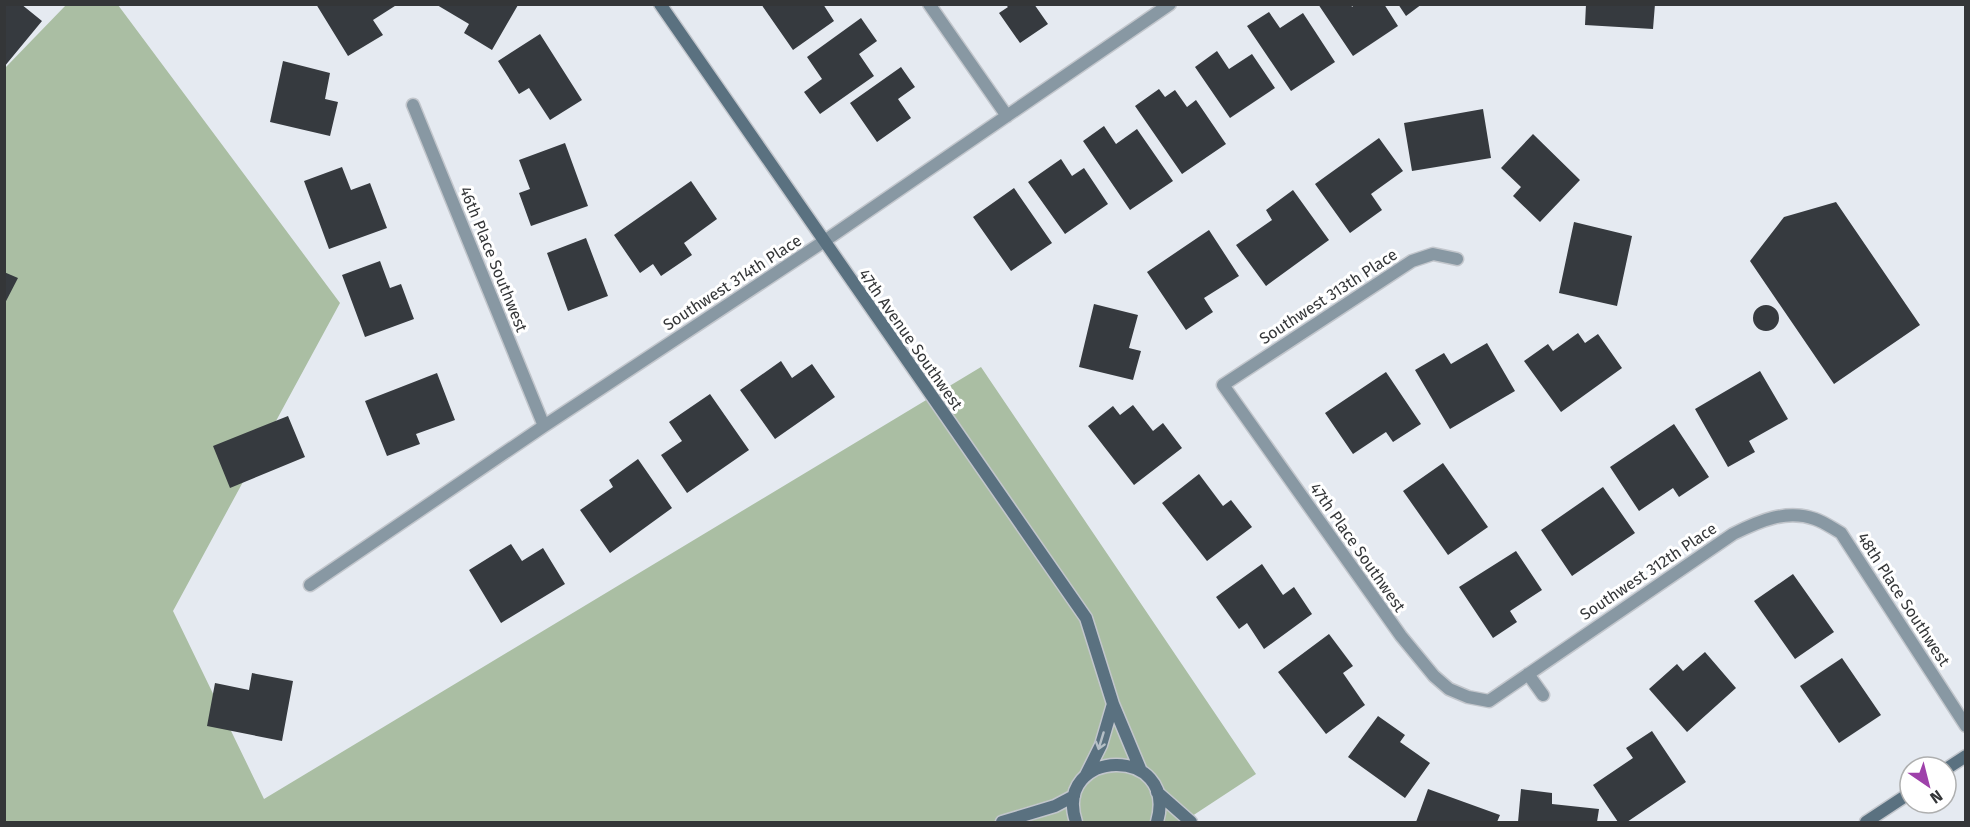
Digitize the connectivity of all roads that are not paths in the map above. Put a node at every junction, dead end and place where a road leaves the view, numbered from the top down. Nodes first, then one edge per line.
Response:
1 (660, 4) edge
2 (929, 4) edge
3 (1170, 4) edge
4 (413, 105) dead end
5 (1007, 116) junction
6 (823, 242) junction
7 (1458, 259) dead end
8 (1223, 385) joint
9 (544, 426) junction
10 (1795, 514) joint
11 (310, 585) dead end
12 (1528, 674) junction
13 (1543, 695) dead end
14 (1488, 701) joint
15 (1113, 704) junction
16 (1965, 726) edge
17 (1141, 771) junction
18 (1085, 777) junction
19 (1157, 792) junction
20 (1074, 796) junction
21 (1898, 801) edge
22 (1004, 821) edge
23 (1024, 822) edge
24 (1076, 822) edge
25 (1157, 822) edge
26 (1191, 822) edge
27 (1866, 822) edge

1 - 6 main road, 47th Avenue Southwest
2 - 5 street
3 - 5 street, Southwest 314th Place
4 - 9 street, 46th Place Southwest
5 - 6 street, Southwest 314th Place
6 - 9 street, Southwest 314th Place
6 - 15 main road, 47th Avenue Southwest
7 - 8 street, Southwest 313th Place
8 - 14 street, 47th Place Southwest
9 - 11 street, Southwest 314th Place
10 - 12 street, Southwest 312th Place
10 - 16 street, 48th Place Southwest
12 - 13 street
12 - 14 street, Southwest 312th Place
15 - 17 main road, 47th Avenue Southwest
15 -> 18 main road
17 - 18 main road
17 - 19 main road, 47th Avenue Southwest
18 - 20 main road
19 - 25 main road
19 - 26 main road, 47th Avenue Southwest
20 - 22 main road
20 - 24 main road
21 - 27 main road
22 - 23 main road

